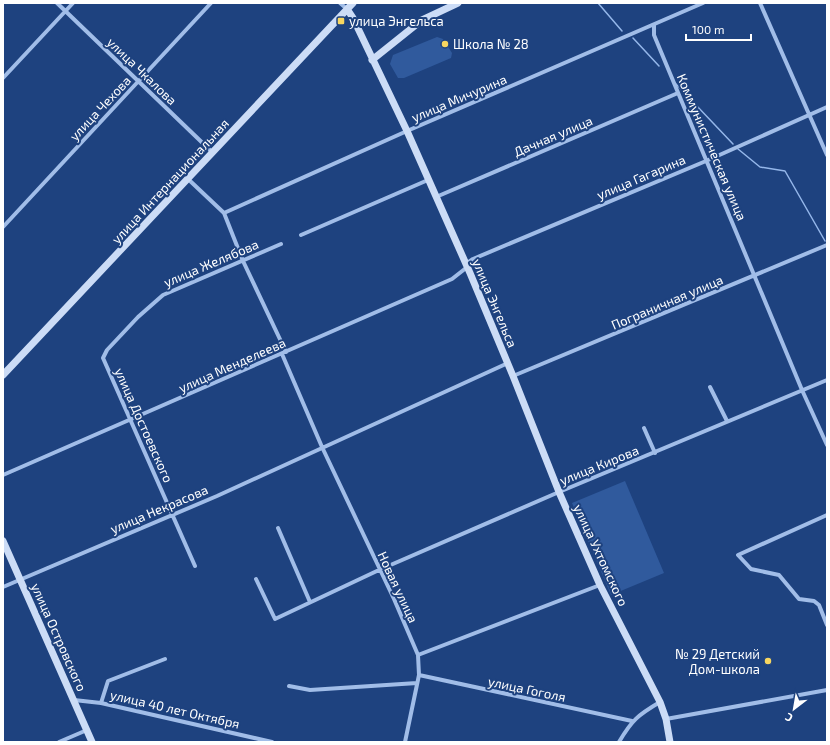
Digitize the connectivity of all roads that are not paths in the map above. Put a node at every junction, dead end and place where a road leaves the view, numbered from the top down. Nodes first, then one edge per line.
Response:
1 (57, 3) edge
2 (73, 3) edge
3 (212, 3) edge
4 (340, 3) edge
5 (353, 3) edge
6 (458, 3) edge
7 (703, 3) edge
8 (760, 3) edge
9 (347, 9) junction
10 (66, 11) junction
11 (654, 25) junction
12 (372, 60) junction
13 (3, 78) edge
14 (138, 81) junction
15 (678, 93) junction
16 (827, 106) edge
17 (808, 114) junction
18 (407, 131) junction
19 (213, 154) junction
20 (827, 155) edge
21 (706, 160) junction
22 (188, 179) junction
23 (428, 180) junction
24 (436, 197) junction
25 (224, 213) junction
26 (3, 227) edge
27 (301, 235) dead end
28 (281, 244) dead end
29 (827, 245) edge
30 (243, 261) junction
31 (466, 268) junction
32 (755, 276) junction
33 (284, 353) junction
34 (104, 358) joint
35 (508, 363) junction
36 (3, 375) edge
37 (513, 376) junction
38 (827, 380) edge
39 (710, 387) dead end
40 (802, 390) junction
41 (132, 419) junction
42 (727, 421) junction
43 (644, 428) dead end
44 (827, 445) edge
45 (322, 447) junction
46 (655, 452) junction
47 (3, 475) edge
48 (559, 492) junction
49 (172, 515) junction
50 (827, 515) edge
51 (278, 528) dead end
52 (3, 541) edge
53 (195, 566) dead end
54 (379, 570) junction
55 (256, 579) dead end
56 (21, 580) junction
57 (600, 585) junction
58 (3, 587) edge
59 (310, 602) junction
60 (827, 625) edge
61 (418, 655) junction
62 (165, 659) dead end
63 (419, 676) junction
64 (417, 683) junction
65 (289, 686) dead end
66 (827, 690) edge
67 (74, 700) junction
68 (101, 702) junction
69 (660, 702) junction
70 (666, 718) junction
71 (632, 721) junction
72 (87, 730) junction
73 (59, 742) edge
74 (92, 742) edge
75 (272, 742) edge
76 (405, 742) edge
77 (619, 742) edge
78 (670, 742) edge

1 - 10 street, улица Чкалова
2 - 10 street
3 - 14 street, улица Чехова
4 - 9 street, улица Энгельса
5 - 9 main road, улица Интернациональная
6 - 12 main road
7 - 11 street, улица Мичурина
8 - 17 street
9 - 12 main road, улица Энгельса
9 - 19 main road, улица Интернациональная
10 - 13 street
10 - 14 street, улица Чкалова
11 - 15 street, Коммунистическая улица
11 - 18 street, улица Мичурина
12 - 18 main road, улица Энгельса
14 - 19 street, улица Чкалова
14 - 26 street, улица Чехова
15 - 21 street, Коммунистическая улица
15 - 24 street, Дачная улица
16 - 17 street, улица Гагарина
17 - 20 street
17 - 21 street, улица Гагарина
18 - 23 main road, улица Энгельса
18 - 25 street, улица Мичурина
19 - 22 main road, улица Интернациональная
21 - 31 street, улица Гагарина
21 - 32 street, Коммунистическая улица
22 - 25 street
22 - 36 main road, улица Интернациональная
23 - 24 main road, улица Энгельса
23 - 27 street
24 - 31 main road, улица Энгельса
25 - 30 street, Новая улица
28 - 30 street, улица Желябова
29 - 32 street, Пограничная улица
30 - 33 street, Новая улица
30 - 34 street, улица Желябова
31 - 33 street, улица Менделеева
31 - 35 main road, улица Энгельса
32 - 37 street, Пограничная улица
32 - 40 street, Коммунистическая улица
33 - 41 street, улица Менделеева
33 - 45 street, Новая улица
34 - 41 street, улица Достоевского
35 - 37 main road, улица Энгельса
35 - 45 street, улица Некрасова
37 - 48 main road, улица Ухтомского
38 - 40 street, улица Кирова
39 - 42 street
40 - 42 street, улица Кирова
40 - 44 street, Коммунистическая улица
41 - 47 street, улица Менделеева
41 - 49 street, улица Достоевского
42 - 46 street, улица Кирова
43 - 46 street
45 - 49 street, улица Некрасова
45 - 54 street, Новая улица
46 - 48 street, улица Кирова
48 - 54 street, улица Кирова
48 - 57 main road, улица Ухтомского
49 - 53 street, улица Достоевского
49 - 56 street, улица Некрасова
50 - 60 street
51 - 59 street
52 - 56 main road, улица Островского
54 - 59 street, улица Кирова
54 - 61 street, Новая улица
55 - 59 street, улица Кирова
56 - 58 street, улица Некрасова
56 - 67 main road, улица Островского
57 - 61 street
57 - 69 main road, улица Ухтомского
61 - 63 street, Новая улица
62 - 68 street
63 - 64 street, Новая улица
63 - 71 street, улица Гоголя
64 - 65 street
64 - 76 street, Новая улица
66 - 70 street
67 - 68 street, улица 40 лет Октября
67 - 72 main road, улица Островского
68 - 75 street, улица 40 лет Октября
69 - 70 main road, улица Ухтомского
69 - 71 street
70 - 78 main road, улица Ухтомского
71 - 77 street
72 - 73 street
72 - 74 main road, улица Островского

